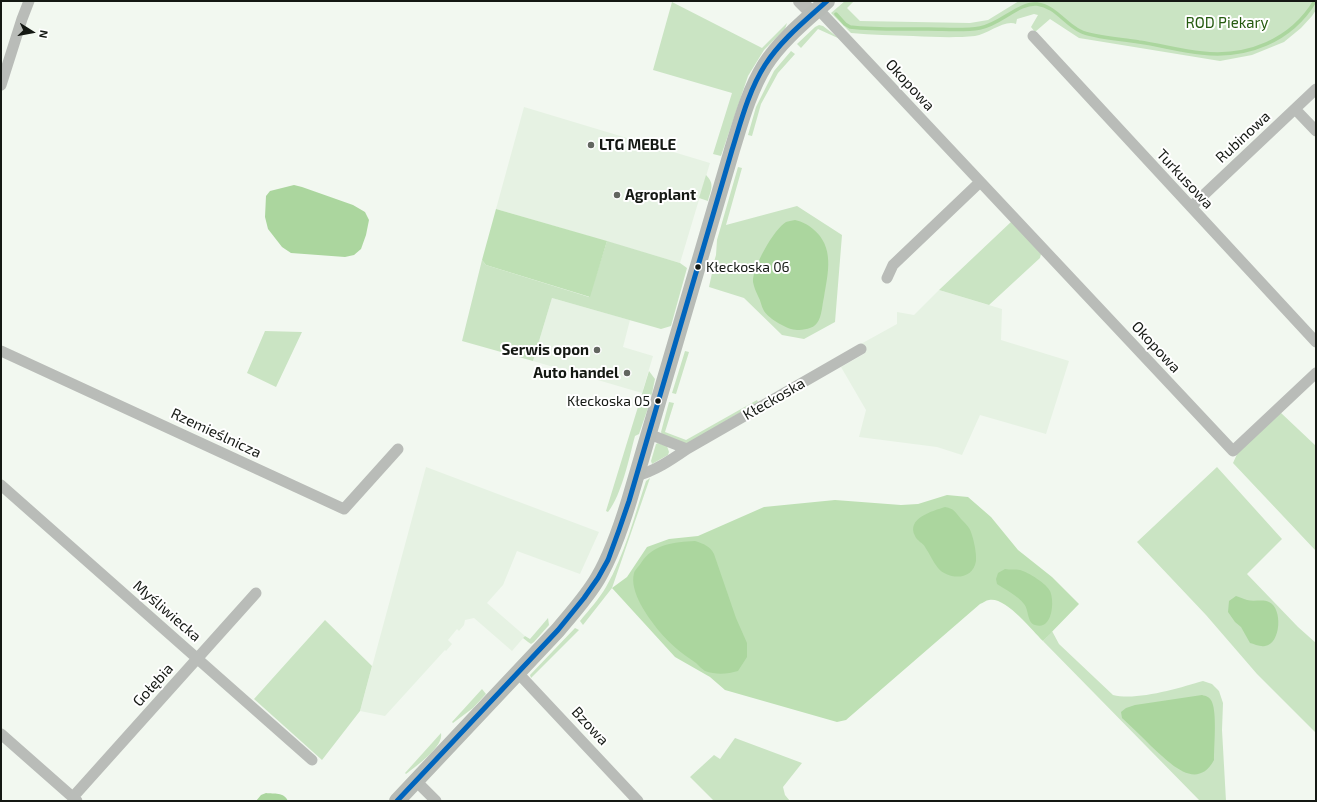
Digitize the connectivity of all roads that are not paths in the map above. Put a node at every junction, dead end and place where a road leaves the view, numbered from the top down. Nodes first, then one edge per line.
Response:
1 (29, 1) edge
2 (800, 1) edge
3 (819, 8) edge
4 (1033, 36) dead end
5 (1, 84) edge
6 (1316, 89) edge
7 (1295, 108) junction
8 (1316, 131) edge
9 (980, 182) junction
10 (1191, 207) junction
11 (886, 278) dead end
12 (1316, 342) edge
13 (862, 349) dead end
14 (1, 350) edge
15 (1316, 373) edge
16 (649, 434) junction
17 (398, 449) dead end
18 (687, 449) junction
19 (636, 476) junction
20 (1, 485) edge
21 (256, 593) dead end
22 (197, 658) junction
23 (518, 673) junction
24 (1, 734) edge
25 (312, 760) dead end
26 (416, 781) junction
27 (75, 799) edge
28 (397, 801) edge
29 (436, 801) edge
30 (638, 801) edge

1 - 5 street
2 - 3 street
3 - 9 street, Okopowa
3 - 16 main road
4 - 10 street, Turkusowa
6 - 7 street, Rubinowa
7 - 8 street
7 - 10 street, Rubinowa
9 - 11 street
9 - 15 street, Okopowa
10 - 12 street, Turkusowa
13 - 18 street, Kłeckoska
14 - 17 street, Rzemieślnicza
16 - 18 street
16 - 19 main road
18 - 19 street, Kłeckoska
19 - 23 main road
20 - 22 street, Myśliwiecka
21 - 22 street, Gołębia
22 - 25 street, Myśliwiecka
22 - 27 street, Gołębia
23 - 26 main road
23 - 30 street, Bzowa
24 - 27 street
26 - 28 main road
26 - 29 street

